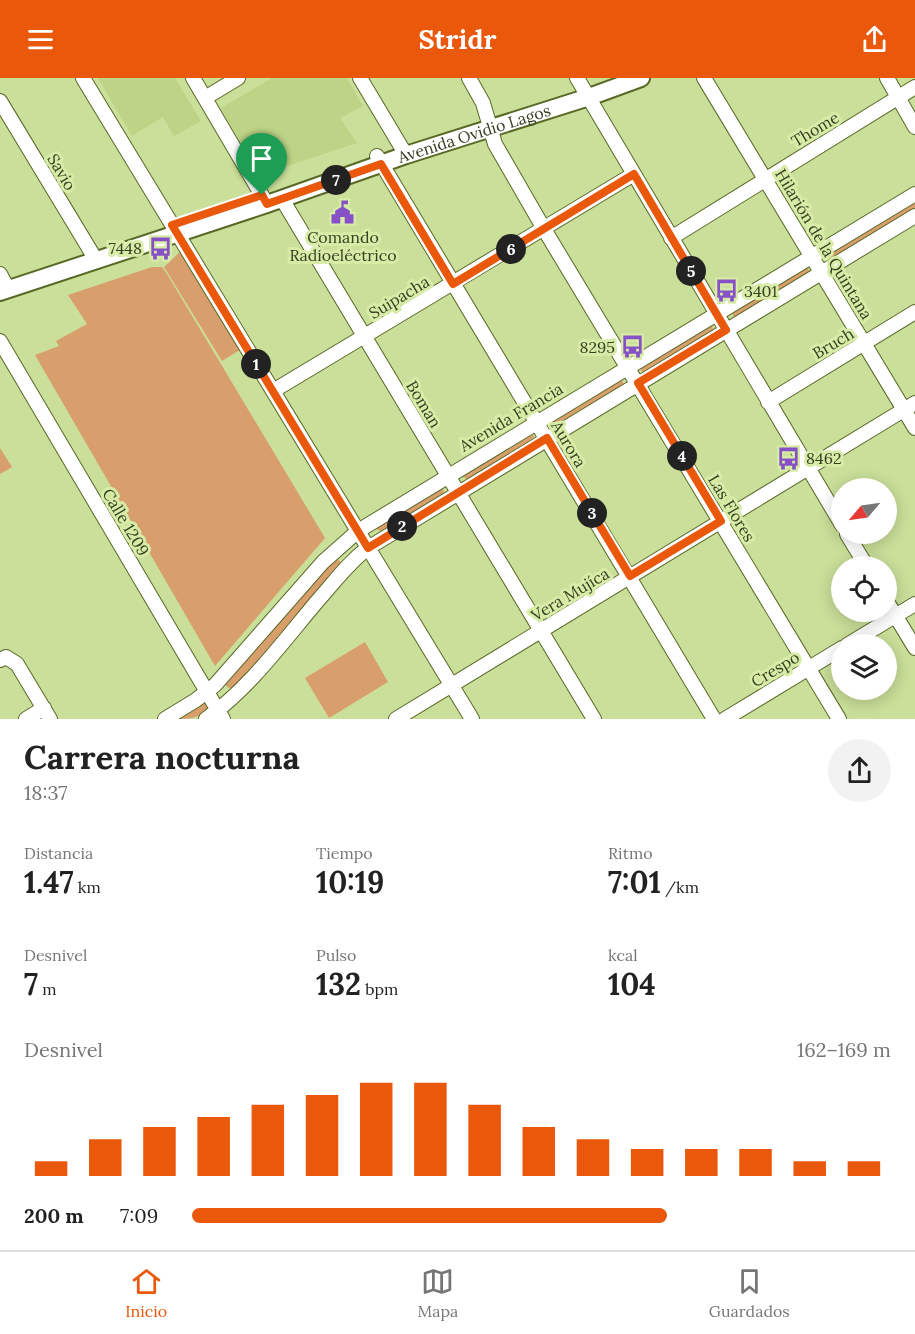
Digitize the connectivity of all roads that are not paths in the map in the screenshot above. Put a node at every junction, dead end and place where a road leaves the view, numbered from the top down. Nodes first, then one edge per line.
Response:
1 (84, 78) edge
2 (193, 78) edge
3 (238, 78) edge
4 (360, 78) edge
5 (469, 78) edge
6 (609, 78) edge
7 (641, 78) edge
8 (704, 78) edge
9 (887, 78) edge
10 (915, 87) edge
11 (583, 88) edge
12 (205, 98) junction
13 (898, 98) junction
14 (0, 101) edge
15 (490, 123) junction
16 (915, 127) edge
17 (404, 151) junction
18 (379, 160) junction
19 (634, 174) junction
20 (766, 178) junction
21 (915, 194) edge
22 (270, 199) junction
23 (915, 216) edge
24 (175, 229) junction
25 (543, 229) junction
26 (671, 238) junction
27 (812, 255) junction
28 (93, 256) junction
29 (822, 272) junction
30 (2, 284) edge
31 (453, 284) junction
32 (915, 312) edge
33 (716, 314) junction
34 (726, 330) junction
35 (365, 337) junction
36 (0, 341) edge
37 (865, 344) junction
38 (628, 367) junction
39 (638, 383) junction
40 (273, 391) junction
41 (768, 402) junction
42 (909, 406) edge
43 (536, 422) junction
44 (915, 428) edge
45 (547, 438) junction
46 (808, 469) junction
47 (448, 475) junction
48 (458, 492) junction
49 (831, 507) edge
50 (721, 521) junction
51 (358, 531) junction
52 (368, 548) junction
53 (630, 576) junction
54 (915, 604) edge
55 (897, 615) edge
56 (897, 618) edge
57 (886, 622) edge
58 (541, 631) junction
59 (866, 634) edge
60 (915, 648) edge
61 (831, 655) edge
62 (0, 660) edge
63 (809, 668) junction
64 (451, 685) junction
65 (207, 692) junction
66 (47, 714) edge
67 (220, 715) edge
68 (26, 719) edge
69 (165, 719) edge
70 (206, 719) edge
71 (396, 719) edge
72 (472, 719) edge
73 (594, 719) edge
74 (714, 719) edge
75 (725, 719) edge
76 (839, 719) edge

1 - 24 street
2 - 12 street, Boman
3 - 12 street
4 - 17 street
5 - 15 street, Las Flores
6 - 11 main road, Avenida Ovidio Lagos
7 - 11 main road, Avenida Ovidio Lagos
8 - 20 street, Hilarión de la Quintana
9 - 13 street
10 - 13 street, Thome
11 - 15 main road, Avenida Ovidio Lagos
11 - 19 street
12 - 22 street, Boman
13 - 16 street
13 - 20 street, Thome
14 - 28 street, Savio
15 - 17 main road, Avenida Ovidio Lagos
15 - 25 street, Las Flores
17 - 18 main road, Avenida Ovidio Lagos
18 - 22 main road, Avenida Ovidio Lagos
18 - 31 street, Aurora
19 - 25 street, Suipacha
19 - 26 street
20 - 26 street, Thome
20 - 27 street, Hilarión de la Quintana
21 - 27 street, Avenida Francia
22 - 24 main road, Avenida Ovidio Lagos
22 - 35 street, Boman
23 - 29 street
24 - 28 main road, Avenida Ovidio Lagos
24 - 40 street
25 - 31 street, Suipacha
25 - 38 street, Las Flores
26 - 33 street
27 - 29 street, Hilarión de la Quintana
27 - 33 street, Avenida Francia
28 - 30 main road, Avenida Ovidio Lagos
29 - 34 street
29 - 37 street, Hilarión de la Quintana
31 - 35 street, Suipacha
31 - 43 street, Aurora
32 - 37 street, Bruch
33 - 34 street
33 - 38 street, Avenida Francia
34 - 39 street
34 - 41 street
35 - 40 street, Suipacha
35 - 47 street, Boman
36 - 65 street, Calle 1209
37 - 41 street, Bruch
37 - 42 street, Hilarión de la Quintana
38 - 39 street, Las Flores
38 - 43 street, Avenida Francia
39 - 45 street
39 - 50 street, Las Flores
40 - 51 street
41 - 46 street
42 - 44 street, Hilarión de la Quintana
42 - 46 street, Vera Mujíca
43 - 45 street, Aurora
43 - 47 street, Avenida Francia
45 - 48 street
45 - 53 street, Aurora
46 - 49 street
46 - 50 street, Vera Mujíca
47 - 48 street, Boman
47 - 51 street, Avenida Francia
48 - 52 street
48 - 58 street, Boman
50 - 53 street, Vera Mujíca
50 - 63 street, Las Flores
51 - 52 street
51 - 65 street, Avenida Francia
52 - 64 street
52 - 67 street
53 - 58 street, Vera Mujíca
53 - 74 street, Aurora
54 - 55 street
56 - 60 street
57 - 59 street
58 - 64 street, Vera Mujíca
58 - 73 street, Boman
61 - 63 street, Crespo
62 - 66 street
63 - 75 street, Crespo
63 - 76 street, Las Flores
64 - 71 street, Vera Mujíca
64 - 72 street
65 - 67 street, Calle 1209
65 - 69 street, Avenida Francia
66 - 68 street
67 - 70 street

